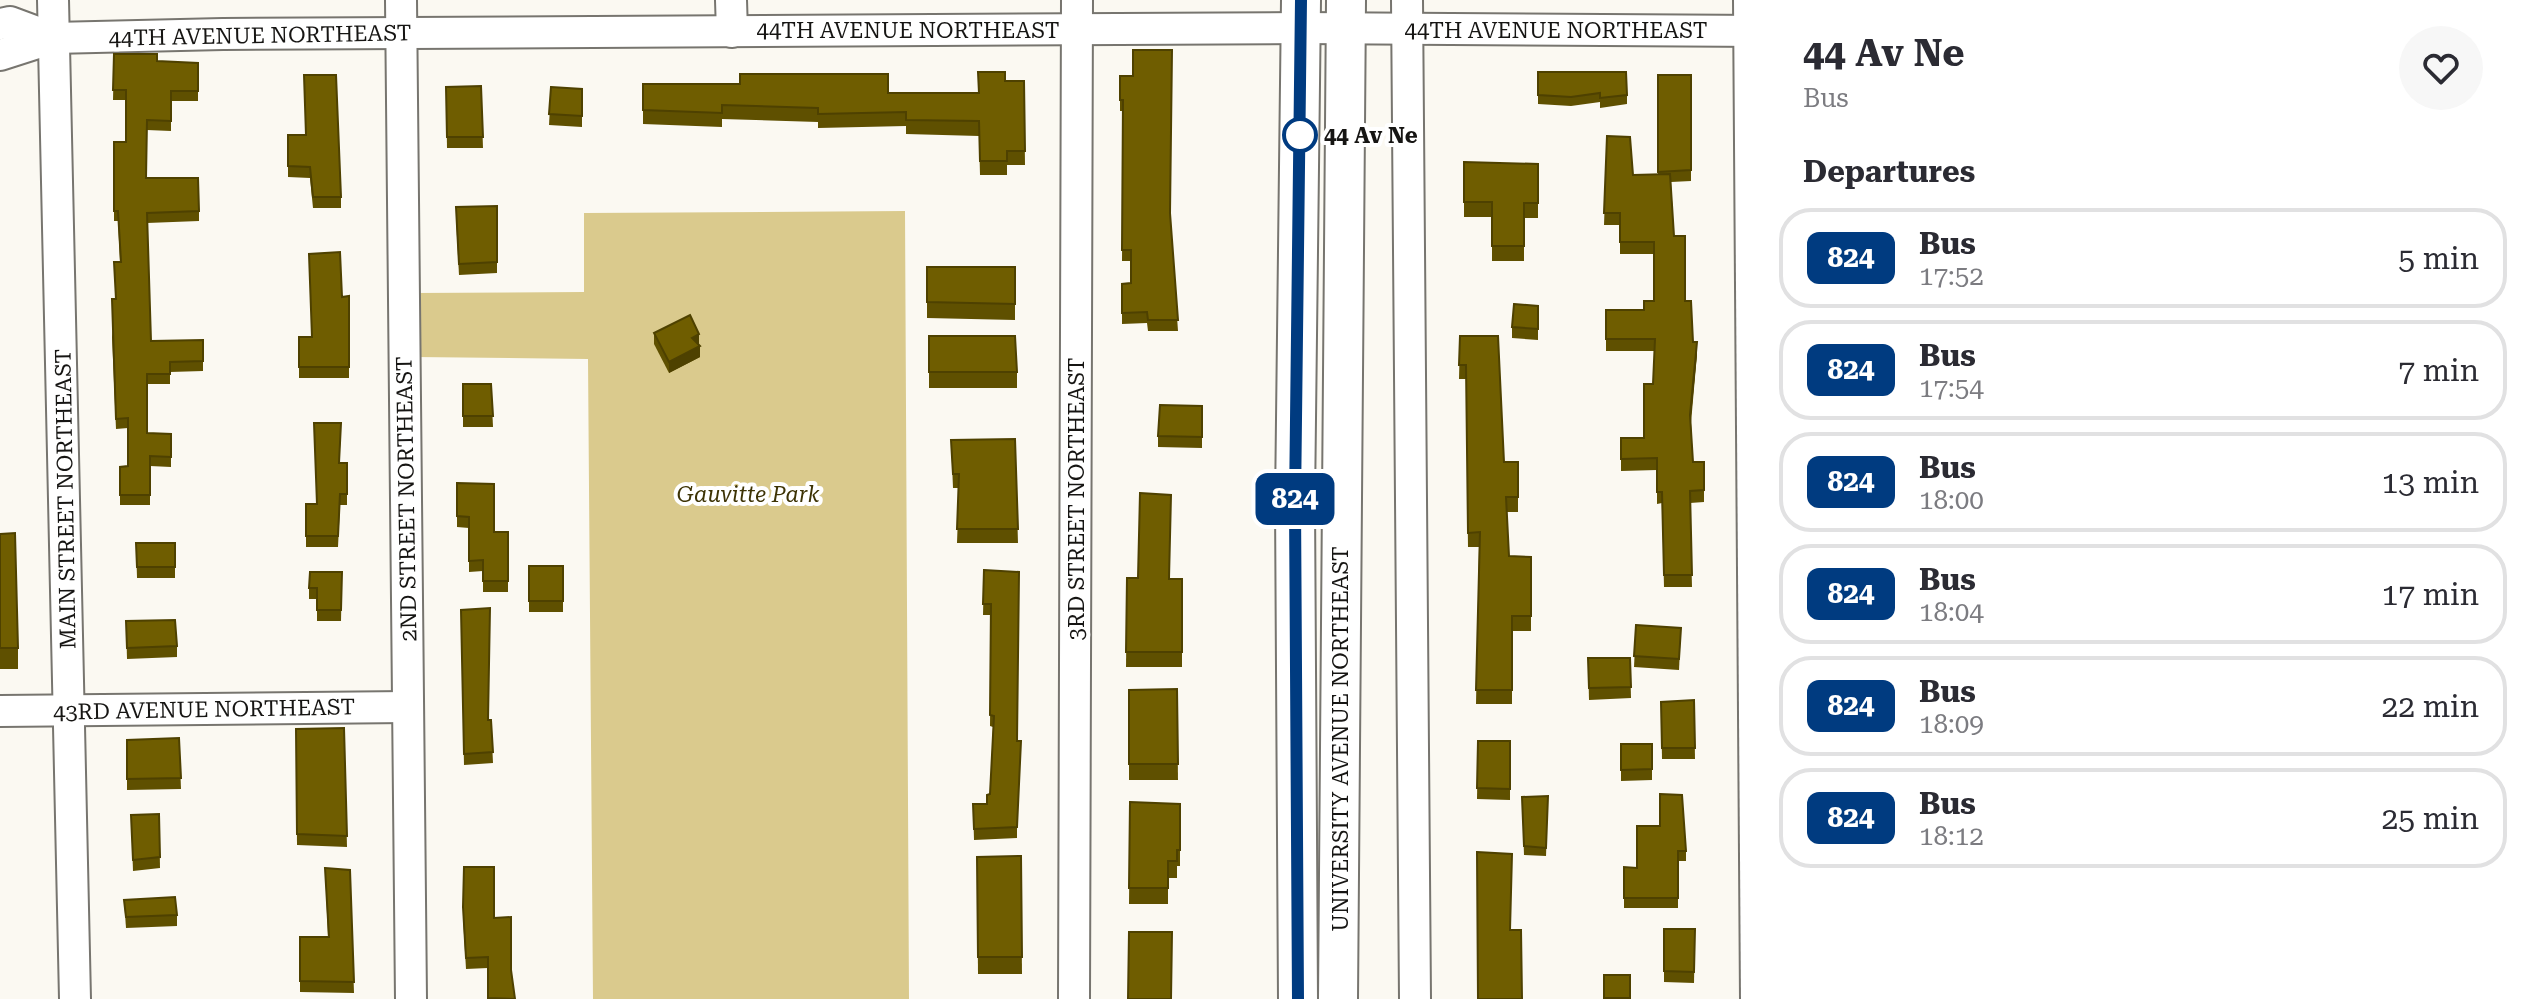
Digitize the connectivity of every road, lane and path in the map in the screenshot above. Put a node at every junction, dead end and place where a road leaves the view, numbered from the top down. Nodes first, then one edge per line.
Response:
1 (53, 0) edge
2 (401, 0) edge
3 (731, 0) edge
4 (1749, 0) edge
5 (1301, 14) edge
6 (1346, 14) edge
7 (1407, 14) edge
8 (1078, 15) edge
9 (0, 24) edge
10 (1756, 31) edge
11 (732, 32) junction
12 (402, 33) junction
13 (53, 38) junction
14 (0, 55) edge
15 (1758, 705) edge
16 (408, 707) junction
17 (0, 711) edge
18 (69, 711) junction
19 (75, 999) edge
20 (411, 999) edge
21 (1074, 999) edge
22 (1298, 999) edge
23 (1338, 999) edge
24 (1415, 999) edge
25 (1756, 999) edge

1 - 13 street, MAIN STREET NORTHEAST
2 - 12 street, 2ND STREET NORTHEAST
3 - 11 street
4 - 10 street
5 - 6 street, 44TH AVENUE NORTHEAST
5 - 8 street, 44TH AVENUE NORTHEAST
5 - 22 main road, UNIVERSITY AVENUE NORTHEAST
6 - 7 street, 44TH AVENUE NORTHEAST
6 - 23 main road, UNIVERSITY AVENUE NORTHEAST
7 - 10 street, 44TH AVENUE NORTHEAST
7 - 24 street
8 - 11 street, 44TH AVENUE NORTHEAST
8 - 21 street, 3RD STREET NORTHEAST
9 - 13 street, 44TH AVENUE NORTHEAST
10 - 15 street
11 - 12 street, 44TH AVENUE NORTHEAST
12 - 13 street, 44TH AVENUE NORTHEAST
12 - 16 street, 2ND STREET NORTHEAST
13 - 14 street, 44TH AVENUE NORTHEAST
13 - 18 street, MAIN STREET NORTHEAST
15 - 25 street
16 - 18 street, 43RD AVENUE NORTHEAST
16 - 20 street, 2ND STREET NORTHEAST
17 - 18 street, 43RD AVENUE NORTHEAST
18 - 19 street, MAIN STREET NORTHEAST

